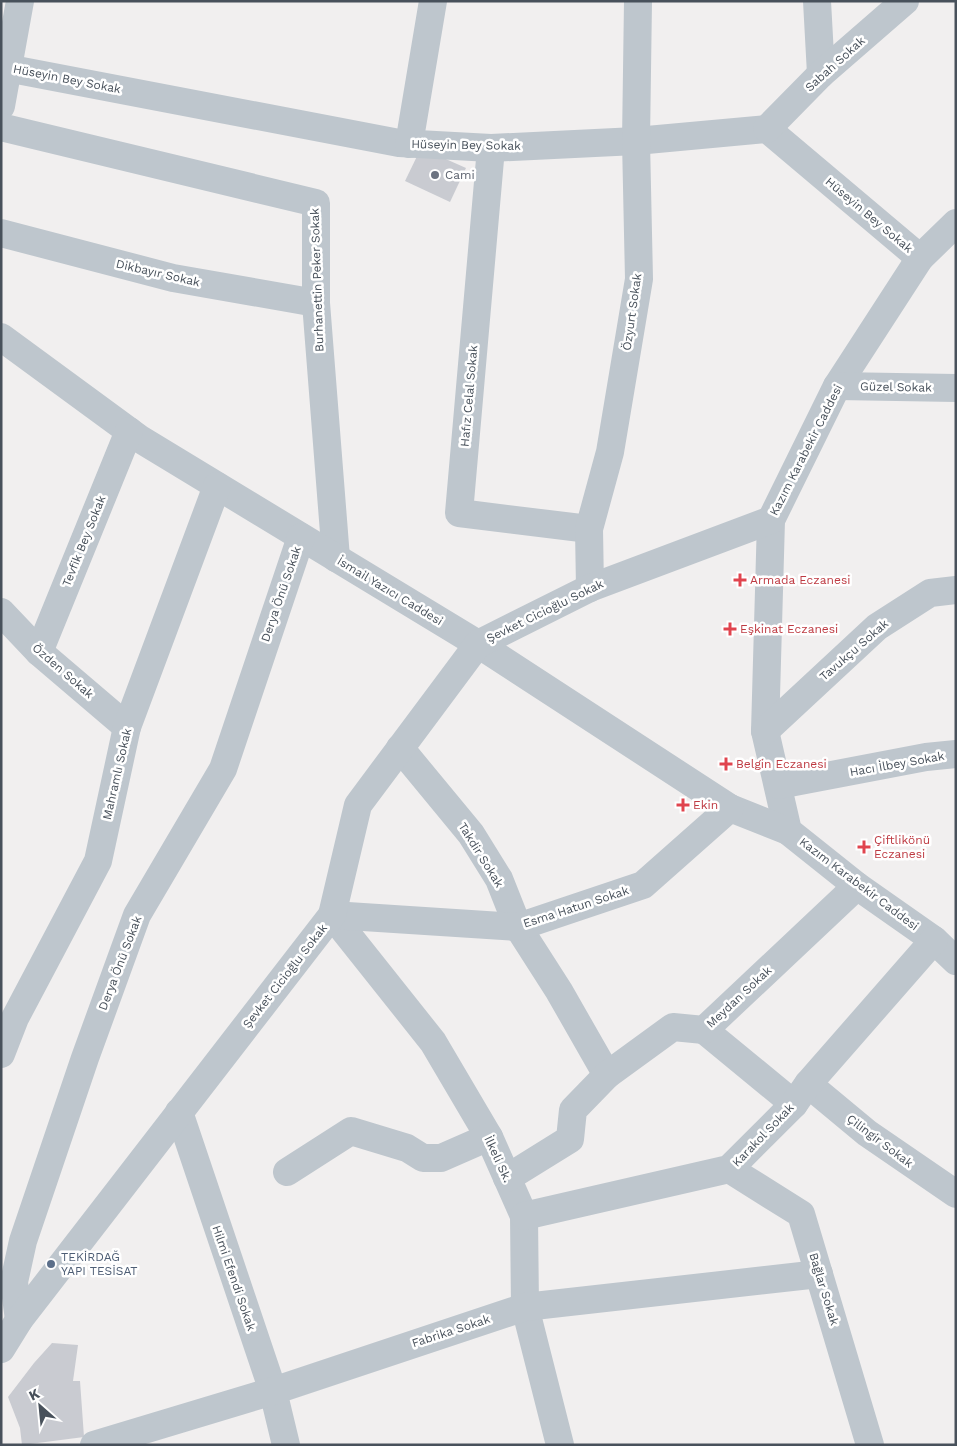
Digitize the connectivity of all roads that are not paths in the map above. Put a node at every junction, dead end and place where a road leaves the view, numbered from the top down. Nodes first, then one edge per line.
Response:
1 (20, 1) edge
2 (433, 1) edge
3 (638, 1) edge
4 (817, 1) edge
5 (905, 1) edge
6 (4, 67) edge
7 (821, 74) junction
8 (1, 106) edge
9 (1, 127) edge
10 (767, 129) junction
11 (636, 141) junction
12 (409, 144) junction
13 (491, 148) junction
14 (956, 222) edge
15 (1, 233) edge
16 (920, 258) junction
17 (316, 303) junction
18 (1, 337) edge
19 (837, 386) junction
20 (956, 388) edge
21 (129, 431) junction
22 (217, 486) junction
23 (771, 520) junction
24 (589, 529) junction
25 (301, 537) junction
26 (336, 558) junction
27 (590, 588) junction
28 (956, 590) edge
29 (1, 612) edge
30 (478, 644) junction
31 (39, 652) junction
32 (128, 727) junction
33 (765, 731) junction
34 (400, 748) junction
35 (956, 754) edge
36 (779, 785) junction
37 (730, 808) junction
38 (788, 830) junction
39 (857, 886) junction
40 (332, 915) junction
41 (518, 927) junction
42 (934, 940) junction
43 (956, 961) edge
44 (704, 1030) junction
45 (1, 1054) edge
46 (608, 1075) junction
47 (801, 1094) junction
48 (179, 1112) junction
49 (489, 1137) junction
50 (729, 1169) junction
51 (286, 1172) dead end
52 (507, 1178) junction
53 (956, 1194) edge
54 (524, 1216) junction
55 (820, 1274) junction
56 (525, 1307) junction
57 (19, 1320) junction
58 (1, 1349) edge
59 (272, 1391) junction
60 (94, 1445) edge
61 (286, 1445) edge
62 (560, 1445) edge
63 (870, 1445) edge

1 - 6 street
2 - 12 street
3 - 11 street, Özyurt Sokak
4 - 7 street
5 - 7 street, Sabah Sokak
6 - 8 street
6 - 12 street, Hüseyin Bey Sokak
7 - 10 street, Sabah Sokak
9 - 17 street, Burhanettin Peker Sokak
10 - 11 street, Hüseyin Bey Sokak
10 - 16 street, Hüseyin Bey Sokak
11 - 13 street, Hüseyin Bey Sokak
11 - 24 street, Özyurt Sokak
12 - 13 street, Hüseyin Bey Sokak
13 - 24 street, Hafız Celal Sokak
14 - 16 street, Kazım Karabekir Caddesi
15 - 17 street, Dikbayır Sokak
16 - 19 street, Kazım Karabekir Caddesi
17 - 26 street, Burhanettin Peker Sokak
18 - 21 street, İsmail Yazıcı Caddesi
19 - 20 street, Güzel Sokak
19 - 23 street, Kazım Karabekir Caddesi
21 - 22 street, İsmail Yazıcı Caddesi
21 - 31 street, Tevfik Bey Sokak
22 - 25 street, İsmail Yazıcı Caddesi
22 - 32 street, Mahramlı Sokak
23 - 27 street, Şevket Cicioğlu Sokak
23 - 33 street, Kazım Karabekir Caddesi
24 - 27 street, Özyurt Sokak
25 - 26 street, İsmail Yazıcı Caddesi
25 - 57 street, Derya Önü Sokak
26 - 30 street, İsmail Yazıcı Caddesi
27 - 30 street, Şevket Cicioğlu Sokak
28 - 33 street, Tavukçu Sokak
29 - 31 street, Özden Sokak
30 - 34 street, Şevket Cicioğlu Sokak
30 - 37 street, İsmail Yazıcı Caddesi
31 - 32 street, Özden Sokak
32 - 45 street, Mahramlı Sokak
33 - 36 street, Kazım Karabekir Caddesi
34 - 40 street, Şevket Cicioğlu Sokak
34 - 41 street, Takdir Sokak
35 - 36 street, Hacı İlbey Sokak
36 - 38 street, Kazım Karabekir Caddesi
37 - 38 street, İsmail Yazıcı Caddesi
37 - 41 street, Esma Hatun Sokak
38 - 39 street, Kazım Karabekir Caddesi
39 - 42 street, Kazım Karabekir Caddesi
39 - 44 street, Meydan Sokak
40 - 41 street, Esma Hatun Sokak
40 - 48 street, Şevket Cicioğlu Sokak
40 - 49 street, İlkeli Sk.
41 - 46 street, Takdir Sokak
42 - 43 street, Kazım Karabekir Caddesi
42 - 47 street, Karakol Sokak
44 - 46 street, Meydan Sokak
44 - 47 street, Çilingir Sokak
46 - 52 street, Meydan Sokak
47 - 50 street, Karakol Sokak
47 - 53 street, Çilingir Sokak
48 - 57 street, Şevket Cicioğlu Sokak
48 - 59 street, Hilmi Efendi Sokak
49 - 51 street
49 - 52 street, İlkeli Sk.
50 - 54 street, Karakol Sokak
50 - 55 street, Bağlar Sokak
52 - 54 street, İlkeli Sk.
54 - 56 street, İlkeli Sk.
55 - 56 street, Fabrika Sokak
55 - 63 street, Bağlar Sokak
56 - 59 street, Fabrika Sokak
56 - 62 street, İlkeli Sk.
57 - 58 street, Şevket Cicioğlu Sokak
59 - 60 street, Fabrika Sokak
59 - 61 street, Hilmi Efendi Sokak

